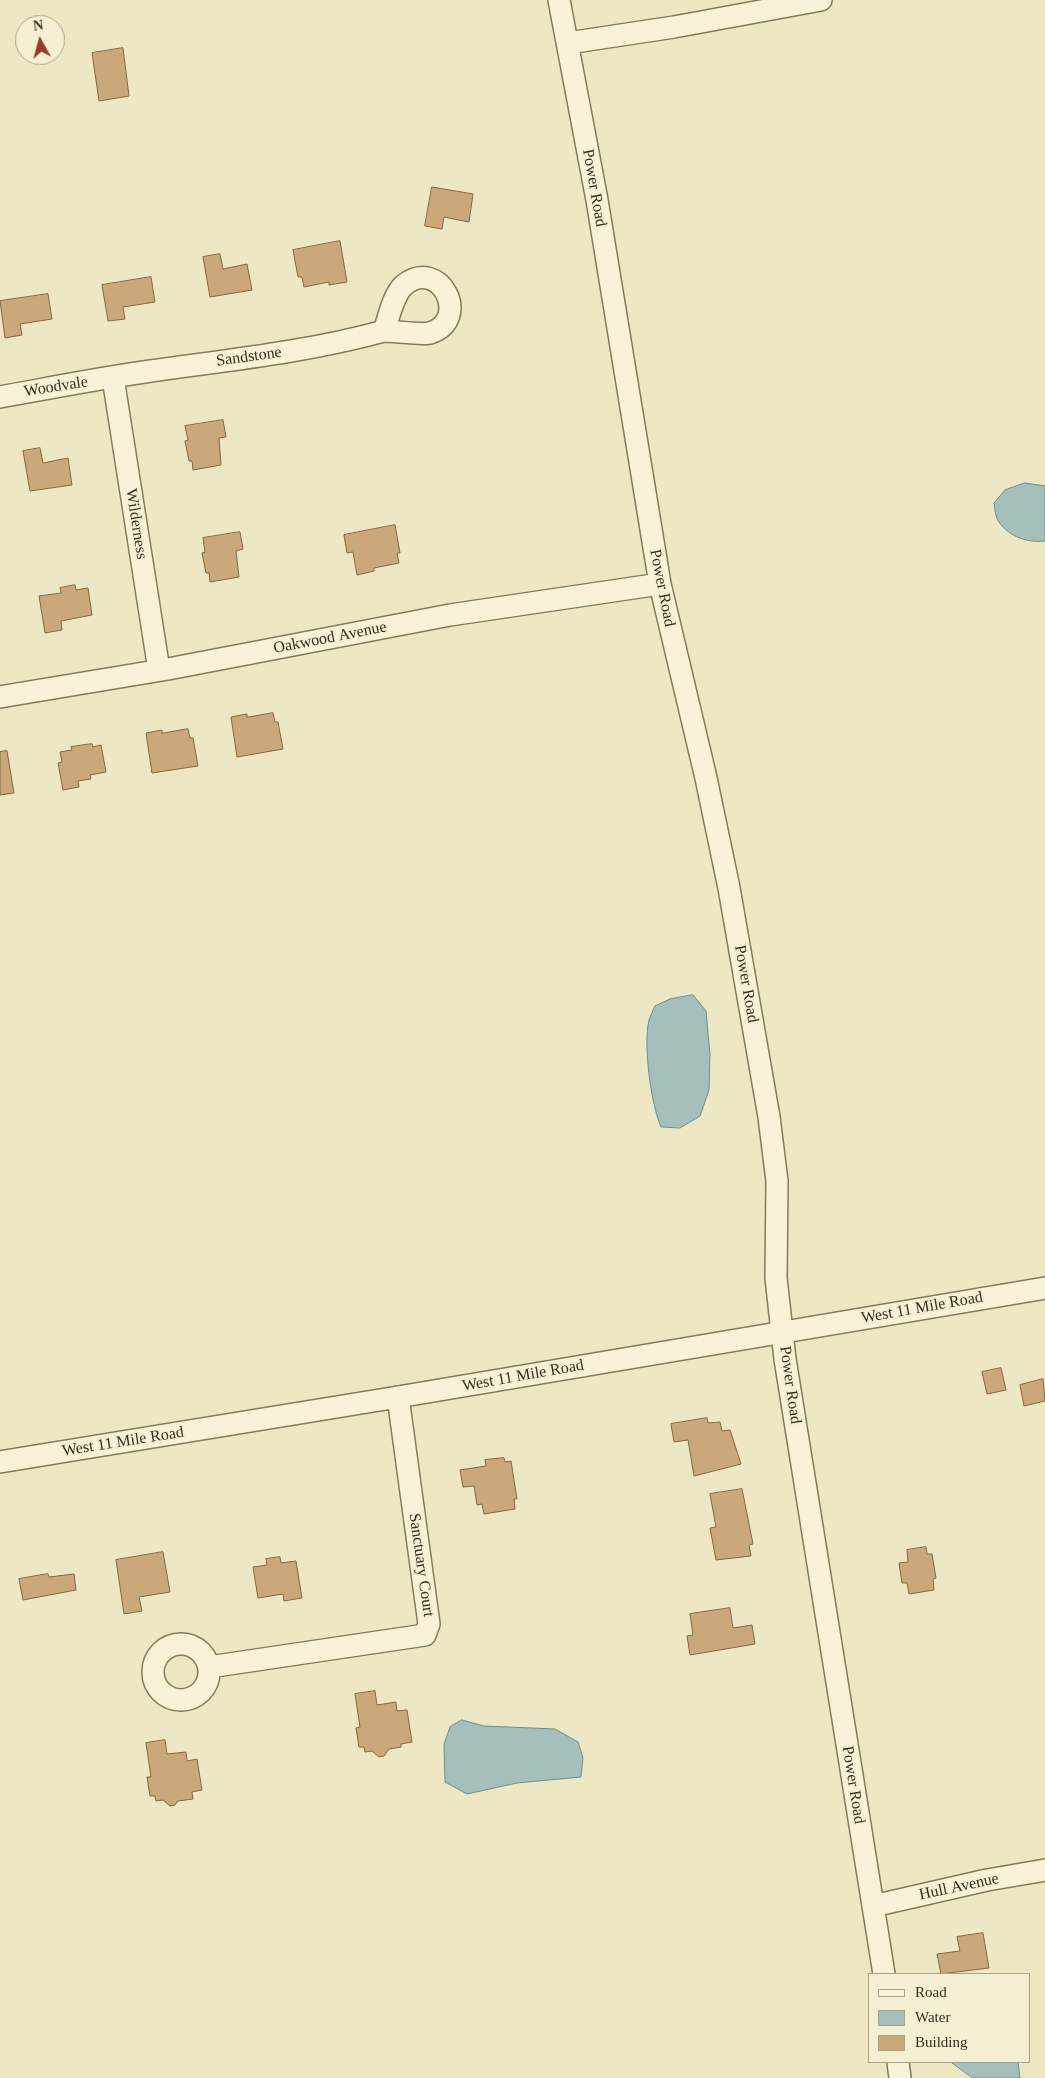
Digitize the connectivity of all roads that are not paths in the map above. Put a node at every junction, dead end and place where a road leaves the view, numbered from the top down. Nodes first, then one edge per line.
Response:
1 (559, 0) edge
2 (821, 0) edge
3 (568, 43) junction
4 (384, 331) dead end
5 (113, 378) junction
6 (0, 397) edge
7 (660, 584) junction
8 (159, 670) junction
9 (0, 697) edge
10 (1045, 1288) edge
11 (782, 1332) junction
12 (398, 1397) junction
13 (0, 1462) edge
14 (209, 1667) dead end
15 (1045, 1870) edge
16 (872, 1906) junction
17 (884, 1973) edge
18 (898, 2063) edge
19 (900, 2078) edge

1 - 3 street, Power Road
2 - 3 street
3 - 7 street, Power Road
4 - 5 street, Sandstone
5 - 6 street, Woodvale
5 - 8 street, Wilderness
7 - 8 street, Oakwood Avenue
7 - 11 street, Power Road
8 - 9 street, Oakwood Avenue
10 - 11 street, West 11 Mile Road
11 - 12 street, West 11 Mile Road
11 - 16 street, Power Road
12 - 13 street, West 11 Mile Road
12 - 14 street, Sanctuary Court
15 - 16 street, Hull Avenue
16 - 17 street, Power Road
18 - 19 street

